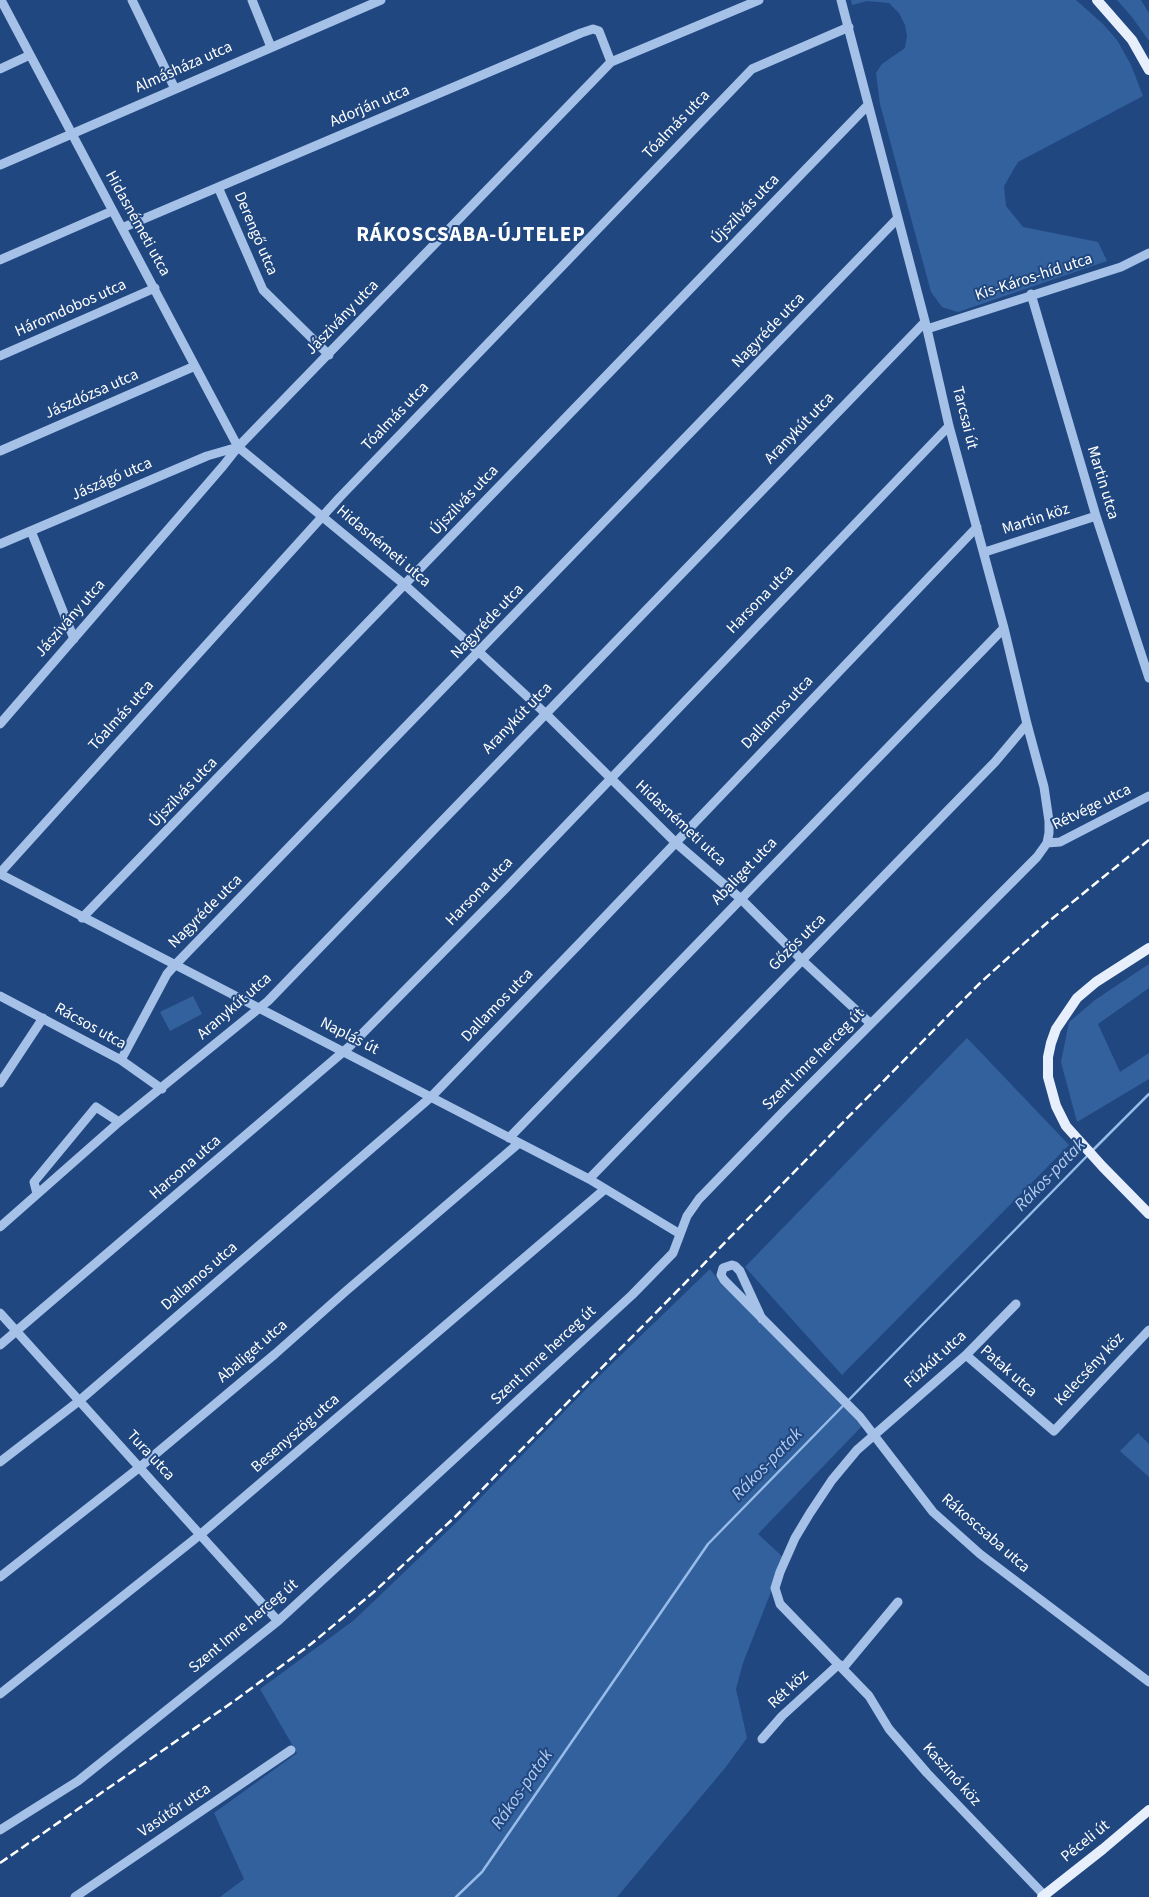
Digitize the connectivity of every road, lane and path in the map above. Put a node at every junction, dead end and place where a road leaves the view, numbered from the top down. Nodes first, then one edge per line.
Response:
1 (1, 0) edge
2 (132, 0) edge
3 (252, 0) edge
4 (381, 0) edge
5 (759, 0) edge
6 (841, 0) edge
7 (1097, 0) edge
8 (849, 27) junction
9 (271, 47) junction
10 (30, 55) junction
11 (611, 62) junction
12 (0, 69) edge
13 (1149, 70) edge
14 (175, 89) junction
15 (868, 105) junction
16 (71, 134) junction
17 (0, 165) edge
18 (218, 187) junction
19 (112, 211) junction
20 (898, 220) junction
21 (122, 228) junction
22 (1149, 253) edge
23 (0, 260) edge
24 (155, 288) junction
25 (1031, 294) junction
26 (926, 325) junction
27 (329, 355) junction
28 (0, 356) edge
29 (195, 366) junction
30 (950, 426) junction
31 (238, 447) junction
32 (0, 451) edge
33 (322, 515) junction
34 (1096, 516) junction
35 (977, 527) junction
36 (31, 531) junction
37 (0, 544) edge
38 (985, 552) junction
39 (405, 585) junction
40 (1004, 628) junction
41 (74, 639) junction
42 (479, 652) junction
43 (1149, 678) edge
44 (545, 713) junction
45 (0, 724) edge
46 (1027, 724) junction
47 (610, 778) junction
48 (1149, 796) edge
49 (676, 843) junction
50 (1047, 843) junction
51 (0, 874) edge
52 (740, 899) junction
53 (82, 918) junction
54 (1149, 948) edge
55 (802, 960) junction
56 (175, 965) junction
57 (0, 996) edge
58 (260, 1009) junction
59 (43, 1018) junction
60 (871, 1024) junction
61 (344, 1052) junction
62 (121, 1060) junction
63 (0, 1083) edge
64 (162, 1089) junction
65 (431, 1097) junction
66 (120, 1122) junction
67 (509, 1138) junction
68 (519, 1143) junction
69 (589, 1179) junction
70 (605, 1189) junction
71 (37, 1194) junction
72 (1149, 1214) edge
73 (0, 1227) edge
74 (680, 1234) junction
75 (1016, 1304) dead end
76 (0, 1313) edge
77 (762, 1319) junction
78 (1149, 1330) edge
79 (17, 1332) junction
80 (0, 1345) edge
81 (966, 1355) junction
82 (79, 1402) junction
83 (1054, 1431) joint
84 (873, 1435) junction
85 (0, 1462) edge
86 (140, 1467) junction
87 (202, 1534) junction
88 (0, 1577) edge
89 (898, 1602) dead end
90 (278, 1621) junction
91 (841, 1666) junction
92 (1149, 1682) edge
93 (0, 1694) edge
94 (762, 1739) dead end
95 (291, 1750) dead end
96 (1149, 1810) edge
97 (0, 1830) edge
98 (1044, 1896) edge
99 (75, 1897) edge

1 - 10 street, Hidasnémeti utca
2 - 14 street
3 - 9 street
4 - 9 street, Almásháza utca
5 - 11 street, Jászivány utca
6 - 8 street, Tarcsai út
7 - 13 main road
8 - 15 street, Tarcsai út
8 - 33 street, Tóalmás utca
9 - 14 street, Almásháza utca
10 - 12 street
10 - 16 street, Hidasnémeti utca
11 - 18 street, Adorján utca
11 - 27 street, Jászivány utca
14 - 16 street, Almásháza utca
15 - 20 street, Tarcsai út
15 - 39 street, Újszilvás utca
16 - 17 street, Almásháza utca
16 - 19 street, Hidasnémeti utca
18 - 21 street, Adorján utca
18 - 27 street, Derengő utca
19 - 21 street, Hidasnémeti utca
19 - 23 street
20 - 26 street, Tarcsai út
20 - 42 street, Nagyréde utca
21 - 24 street, Hidasnémeti utca
22 - 25 street, Kis-Káros-híd utca
24 - 28 street, Háromdobos utca
24 - 29 street, Hidasnémeti utca
25 - 26 street, Kis-Káros-híd utca
25 - 34 street, Martin utca
26 - 30 street, Tarcsai út
26 - 44 street, Aranykút utca
27 - 31 street, Jászivány utca
29 - 31 street, Hidasnémeti utca
29 - 32 street, Jászdózsa utca
30 - 35 street, Tarcsai út
30 - 47 street, Harsona utca
31 - 33 street, Hidasnémeti utca
31 - 36 street, Jászágó utca
31 - 41 street, Jászivány utca
33 - 39 street, Hidasnémeti utca
33 - 51 street, Tóalmás utca
34 - 38 street, Martin köz
34 - 43 street, Martin utca
35 - 38 street, Tarcsai út
35 - 49 street, Dallamos utca
36 - 37 street, Jászágó utca
36 - 41 street
38 - 40 street, Tarcsai út
39 - 42 street, Hidasnémeti utca
39 - 53 street, Újszilvás utca
40 - 46 street, Tarcsai út
40 - 52 street, Abaliget utca
41 - 45 street, Jászivány utca
42 - 44 street, Hidasnémeti utca
42 - 56 street, Nagyréde utca
44 - 47 street, Hidasnémeti utca
44 - 58 street, Aranykút utca
46 - 50 street, Tarcsai út
46 - 55 street, Gőzös utca
47 - 49 street, Hidasnémeti utca
47 - 61 street, Harsona utca
48 - 50 street, Rétvége utca
49 - 52 street, Hidasnémeti utca
49 - 65 street, Dallamos utca
50 - 60 street, Szent Imre herceg út
51 - 53 street, Naplás út
52 - 55 street, Hidasnémeti utca
52 - 67 street, Abaliget utca
53 - 56 street, Naplás út
54 - 72 main road
55 - 60 street, Hidasnémeti utca
55 - 69 street, Gőzös utca
56 - 58 street, Naplás út
56 - 62 street, Nagyréde utca
57 - 59 street, Rácsos utca
58 - 61 street, Naplás út
58 - 64 street, Aranykút utca
59 - 62 street, Rácsos utca
59 - 63 street
60 - 74 street, Szent Imre herceg út
61 - 65 street, Naplás út
61 - 79 street, Harsona utca
62 - 64 street, Rácsos utca
64 - 66 street, Aranykút utca
65 - 67 street, Naplás út
65 - 82 street, Dallamos utca
66 - 71 street, Aranykút utca
66 - 71 street
67 - 68 street, Naplás út
68 - 69 street, Naplás út
68 - 86 street, Abaliget utca
69 - 70 street, Naplás út
70 - 74 street, Naplás út
70 - 87 street, Besenyszög utca
71 - 73 street, Aranykút utca
74 - 90 street, Szent Imre herceg út
75 - 81 street, Fűzkút utca
76 - 79 street, Tura utca
77 - 77 street, Rákoscsaba utca
77 - 84 street, Rákoscsaba utca
78 - 83 street, Kelecsény köz
79 - 80 street, Harsona utca
79 - 82 street, Tura utca
81 - 83 street, Patak utca
81 - 84 street, Fűzkút utca
82 - 85 street, Dallamos utca
82 - 86 street, Tura utca
84 - 91 street, Kaszinó köz
84 - 92 street, Rákoscsaba utca
86 - 87 street, Tura utca
86 - 88 street, Abaliget utca
87 - 90 street, Tura utca
87 - 93 street, Besenyszög utca
89 - 91 street
90 - 97 street, Szent Imre herceg út
91 - 94 street, Rét köz
91 - 98 street, Kaszinó köz
95 - 99 street, Vasútőr utca
96 - 98 main road, Péceli út

